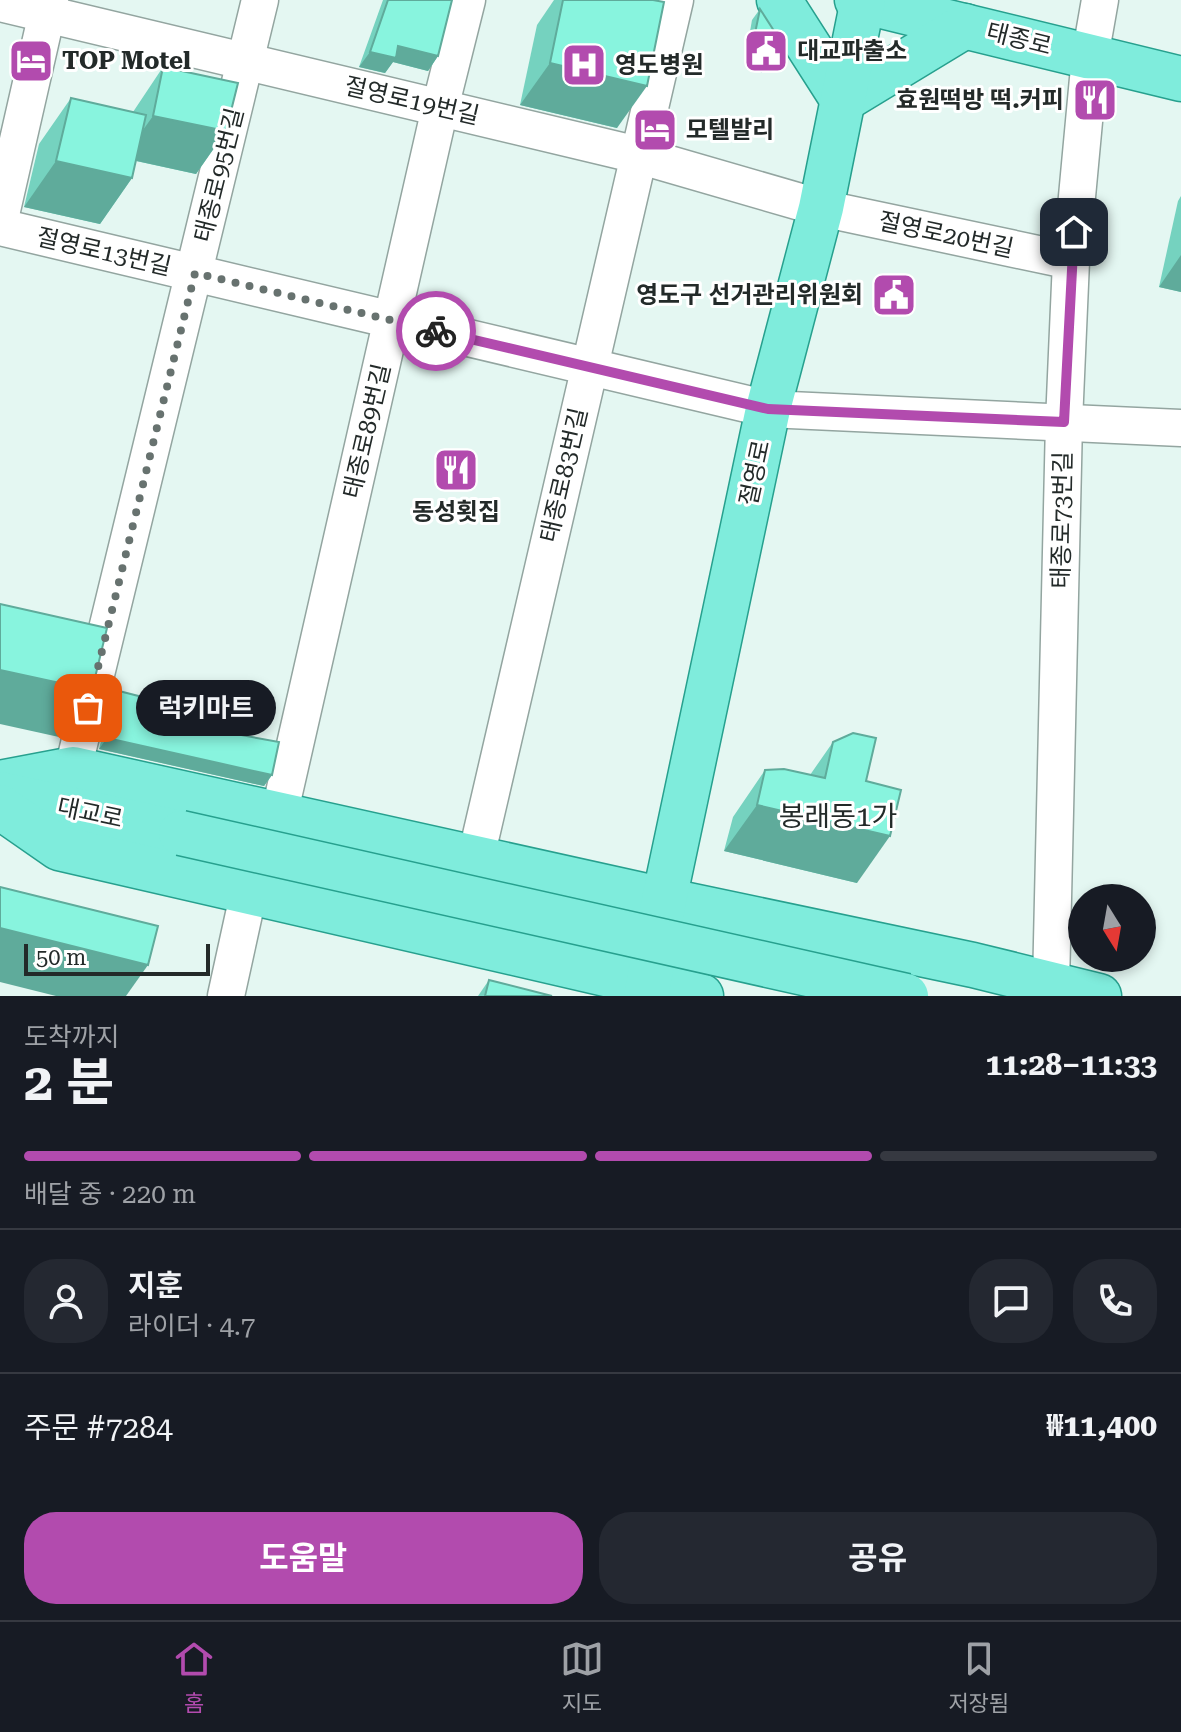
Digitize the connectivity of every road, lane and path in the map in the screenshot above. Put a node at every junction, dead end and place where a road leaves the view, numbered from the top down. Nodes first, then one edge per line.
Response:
1 (260, 0) edge
2 (467, 0) edge
3 (675, 0) edge
4 (779, 0) edge
5 (1100, 0) edge
6 (861, 1) edge
7 (0, 3) edge
8 (49, 7) edge
9 (956, 13) edge
10 (1090, 57) junction
11 (246, 62) junction
12 (1181, 79) edge
13 (843, 100) junction
14 (440, 108) junction
15 (638, 155) junction
16 (821, 208) junction
17 (0, 219) edge
18 (0, 227) edge
19 (1071, 261) junction
20 (195, 273) junction
21 (392, 320) junction
22 (589, 367) junction
23 (768, 409) junction
24 (1064, 422) junction
25 (1181, 428) edge
26 (73, 769) junction
27 (0, 783) edge
28 (0, 794) edge
29 (0, 807) edge
30 (279, 815) junction
31 (476, 857) junction
32 (249, 891) junction
33 (664, 900) junction
34 (1051, 985) junction
35 (647, 990) edge
36 (226, 996) edge
37 (701, 996) edge
38 (906, 996) edge
39 (1099, 996) edge

1 - 11 street, 태종로95번길
2 - 14 street, 태종로89번길
3 - 15 street, 태종로83번길
4 - 13 main road
5 - 10 street, 태종로73번길
6 - 9 main road, 태종로
6 - 13 main road, 절영로
7 - 8 street, 절영로19번길
8 - 11 street, 절영로19번길
8 - 17 street
9 - 10 main road, 태종로
9 - 13 main road
10 - 12 main road, 태종로
10 - 19 street, 태종로73번길
11 - 14 street, 절영로19번길
11 - 20 street, 태종로95번길
13 - 16 main road, 절영로
14 - 15 street, 절영로19번길
14 - 21 street, 태종로89번길
15 - 16 street, 절영로19번길
15 - 22 street, 태종로83번길
16 - 19 street, 절영로20번길
16 - 23 main road, 절영로
18 - 20 street, 절영로13번길
19 - 24 street, 태종로73번길
20 - 21 street, 절영로13번길
20 - 26 street, 태종로95번길
21 - 22 street, 절영로13번길
21 - 30 street, 태종로89번길
22 - 23 street, 절영로13번길
22 - 31 street, 태종로83번길
23 - 24 street, 절영로13번길
23 - 33 main road, 절영로
24 - 25 street, 절영로13번길
24 - 34 street, 태종로73번길
26 - 27 main road
26 - 30 main road
28 - 38 main road, 대교로, bridge
29 - 32 main road
30 - 31 main road
31 - 33 main road
32 - 35 main road
32 - 36 street
33 - 34 main road
33 - 35 main road, 절영로
34 - 39 main road
35 - 37 main road

